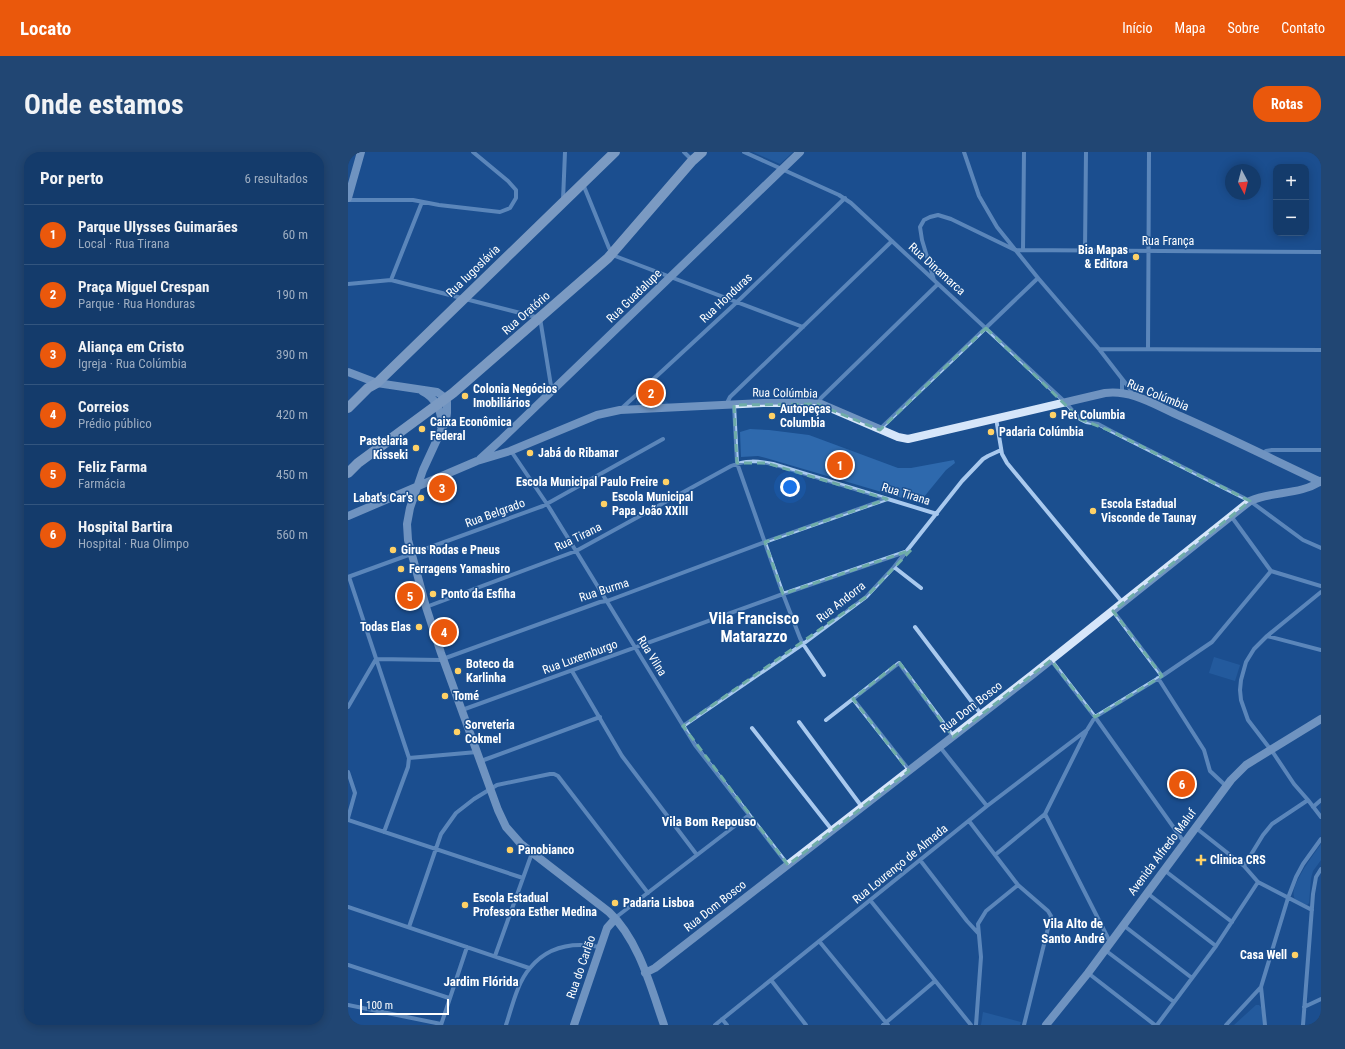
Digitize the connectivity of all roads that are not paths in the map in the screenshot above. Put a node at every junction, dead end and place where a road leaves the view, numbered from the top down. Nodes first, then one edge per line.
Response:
1 (361, 152) edge
2 (473, 152) edge
3 (565, 152) edge
4 (615, 152) edge
5 (684, 152) edge
6 (702, 152) edge
7 (800, 152) edge
8 (964, 152) edge
9 (1024, 152) edge
10 (1086, 152) edge
11 (1149, 152) edge
12 (747, 153) edge
13 (692, 161) junction
14 (782, 169) junction
15 (583, 184) junction
16 (845, 198) junction
17 (348, 199) edge
18 (422, 202) junction
19 (563, 203) junction
20 (892, 242) junction
21 (1015, 250) junction
22 (1023, 250) junction
23 (1085, 250) junction
24 (1149, 251) junction
25 (1321, 252) edge
26 (612, 253) junction
27 (670, 277) junction
28 (1038, 278) junction
29 (391, 280) junction
30 (934, 280) junction
31 (348, 284) edge
32 (938, 284) junction
33 (464, 298) junction
34 (737, 302) junction
35 (540, 318) junction
36 (803, 327) junction
37 (986, 328) junction
38 (1099, 349) junction
39 (1113, 349) junction
40 (1148, 349) junction
41 (1321, 350) edge
42 (1104, 356) junction
43 (349, 371) edge
44 (1122, 378) junction
45 (377, 383) junction
46 (418, 389) junction
47 (552, 392) junction
48 (1122, 393) junction
49 (1134, 396) junction
50 (445, 399) junction
51 (1065, 402) junction
52 (817, 404) junction
53 (436, 405) junction
54 (730, 405) junction
55 (348, 408) edge
56 (620, 410) junction
57 (996, 418) junction
58 (880, 430) junction
59 (440, 432) junction
60 (502, 439) junction
61 (663, 439) dead end
62 (1001, 450) junction
63 (1321, 450) edge
64 (510, 451) junction
65 (1264, 453) junction
66 (477, 461) junction
67 (737, 463) junction
68 (348, 473) edge
69 (1321, 480) edge
70 (417, 488) junction
71 (887, 499) junction
72 (1250, 501) junction
73 (547, 504) junction
74 (937, 514) junction
75 (348, 516) edge
76 (1231, 516) junction
77 (765, 542) junction
78 (1321, 548) edge
79 (576, 551) junction
80 (908, 551) junction
81 (411, 554) junction
82 (894, 567) junction
83 (1271, 570) junction
84 (349, 577) edge
85 (1321, 586) edge
86 (921, 588) dead end
87 (1321, 592) edge
88 (783, 594) junction
89 (607, 601) junction
90 (1123, 603) junction
91 (426, 607) junction
92 (1113, 611) junction
93 (915, 627) dead end
94 (1267, 636) junction
95 (803, 644) junction
96 (635, 648) junction
97 (1321, 650) edge
98 (443, 658) junction
99 (376, 659) junction
100 (1051, 660) junction
101 (572, 671) junction
102 (824, 674) dead end
103 (1160, 677) junction
104 (853, 699) junction
105 (348, 707) edge
106 (462, 710) junction
107 (981, 714) junction
108 (600, 717) junction
109 (1095, 717) junction
110 (1321, 719) edge
111 (826, 720) dead end
112 (799, 722) dead end
113 (683, 726) junction
114 (752, 728) dead end
115 (1087, 730) junction
116 (953, 737) junction
117 (940, 747) junction
118 (1271, 749) junction
119 (477, 752) junction
120 (409, 758) junction
121 (480, 761) junction
122 (909, 771) junction
123 (348, 772) edge
124 (1226, 786) junction
125 (490, 788) junction
126 (1308, 800) junction
127 (1321, 800) edge
128 (987, 806) junction
129 (863, 807) junction
130 (1313, 807) junction
131 (1045, 814) junction
132 (750, 815) junction
133 (1321, 817) edge
134 (348, 819) edge
135 (969, 820) junction
136 (1196, 827) junction
137 (832, 831) junction
138 (384, 832) junction
139 (1321, 840) edge
140 (1184, 842) junction
141 (435, 850) junction
142 (532, 852) junction
143 (697, 855) junction
144 (995, 855) junction
145 (920, 860) junction
146 (788, 865) junction
147 (1244, 866) junction
148 (1321, 869) edge
149 (1164, 870) junction
150 (523, 878) junction
151 (1258, 882) junction
152 (1018, 885) junction
153 (648, 893) junction
154 (1147, 893) junction
155 (1288, 898) junction
156 (870, 900) junction
157 (348, 907) edge
158 (1312, 910) junction
159 (615, 919) junction
160 (1232, 922) junction
161 (1123, 925) junction
162 (409, 927) junction
163 (978, 933) junction
164 (820, 941) junction
165 (1108, 946) junction
166 (1216, 946) junction
167 (467, 947) junction
168 (600, 947) junction
169 (495, 956) junction
170 (348, 965) edge
171 (529, 968) junction
172 (645, 973) junction
173 (1088, 973) junction
174 (1192, 978) junction
175 (771, 980) junction
176 (935, 981) junction
177 (1260, 987) junction
178 (449, 998) junction
179 (1321, 999) edge
180 (1174, 1002) junction
181 (348, 1005) edge
182 (1304, 1007) junction
183 (722, 1019) junction
184 (885, 1024) edge
185 (441, 1025) edge
186 (506, 1025) edge
187 (574, 1025) edge
188 (664, 1025) edge
189 (715, 1025) edge
190 (727, 1025) edge
191 (806, 1025) edge
192 (971, 1025) edge
193 (976, 1025) edge
194 (1024, 1025) edge
195 (1046, 1025) edge
196 (1156, 1025) edge
197 (1226, 1025) edge
198 (1265, 1025) edge
199 (1303, 1025) edge

1 - 17 main road
2 - 18 street
3 - 19 street
4 - 15 main road, Rua Iugoslávia
5 - 13 street
6 - 13 main road, Rua Oratório
7 - 14 main road, Rua Guadalupe
8 - 21 street
9 - 22 street
10 - 23 street
11 - 24 street
12 - 14 street, Rua Dinamarca
13 - 26 main road, Rua Oratório
14 - 16 street, Rua Dinamarca
14 - 27 main road, Rua Guadalupe
15 - 19 main road, Rua Iugoslávia
15 - 26 street
16 - 20 street, Rua Dinamarca
16 - 34 street, Rua Honduras
17 - 18 street
18 - 29 street
19 - 33 main road, Rua Iugoslávia
20 - 30 street, Rua Dinamarca
20 - 36 street
21 - 22 street, Rua França
21 - 28 street
21 - 30 street
22 - 23 street, Rua França
23 - 24 street, Rua França
24 - 25 street, Rua França
24 - 40 street
26 - 27 street
26 - 35 main road, Rua Oratório
27 - 34 street
27 - 47 main road, Rua Guadalupe
28 - 37 street
28 - 38 street
29 - 31 street
29 - 33 street
30 - 32 street, Rua Dinamarca
32 - 37 street, Rua Dinamarca
32 - 52 street
33 - 35 street
33 - 45 main road, Rua Iugoslávia
34 - 36 street
34 - 56 street, Rua Honduras
35 - 47 street
35 - 50 main road, Rua Oratório
36 - 54 street
37 - 51 street, Rua Dinamarca
37 - 58 street
38 - 39 street
38 - 42 street
39 - 40 street
39 - 42 street
40 - 41 street
42 - 44 street
43 - 45 main road
44 - 48 street
44 - 49 street
45 - 46 main road
45 - 55 main road, Rua Iugoslávia
46 - 50 main road
46 - 53 main road
47 - 60 main road, Rua Guadalupe
48 - 49 main road, Rua Colúmbia
48 - 51 main road, Rua Colúmbia
49 - 65 main road, Rua Colúmbia
50 - 53 main road, Rua Oratório
50 - 59 main road
51 - 57 main road, Rua Colúmbia
51 - 72 street, Rua Dinamarca
52 - 54 main road, Rua Colúmbia
52 - 58 main road, Rua Colúmbia
53 - 59 main road
53 - 68 main road, Rua Oratório
54 - 56 main road, Rua Colúmbia
54 - 67 street
56 - 64 main road, Rua Colúmbia
57 - 58 main road, Rua Colúmbia
57 - 62 street
59 - 70 main road
60 - 64 main road
60 - 66 main road, Rua Guadalupe
61 - 73 street, Rua Belgrado
62 - 74 street, Rua Andorra
62 - 90 street
63 - 65 street
64 - 66 main road, Rua Colúmbia
64 - 73 street, Rua Vilna
65 - 69 main road, Rua Colúmbia
66 - 70 main road, Rua Colúmbia
67 - 71 street, Rua Tirana
67 - 77 street
67 - 79 street, Rua Tirana
69 - 72 main road, Rua Dom Bosco
70 - 75 main road, Rua Colúmbia
70 - 81 main road
71 - 74 street, Rua Tirana
71 - 77 street, Rua Burma
72 - 76 main road, Rua Dom Bosco
72 - 78 street, Rua Dinamarca
73 - 79 street, Rua Vilna
73 - 81 street, Rua Belgrado
74 - 80 street, Rua Andorra
76 - 83 street
76 - 90 main road, Rua Dom Bosco
77 - 88 street
77 - 89 street, Rua Burma
79 - 89 street, Rua Vilna
79 - 91 street, Rua Tirana
80 - 82 street, Rua Andorra
80 - 88 street, Rua Luxemburgo
81 - 84 street, Rua Belgrado
81 - 91 main road
82 - 86 street
82 - 95 street, Rua Andorra
83 - 85 street
83 - 103 street
84 - 99 street
87 - 94 street
88 - 95 street
88 - 96 street, Rua Luxemburgo
89 - 96 street, Rua Vilna
89 - 98 street, Rua Burma
90 - 92 main road, Rua Dom Bosco
91 - 98 main road
92 - 100 main road, Rua Dom Bosco
92 - 103 street
93 - 107 street
94 - 97 street
94 - 118 street
95 - 102 street
95 - 113 street, Rua Andorra
96 - 101 street, Rua Luxemburgo
96 - 113 street, Rua Vilna
98 - 99 street, Rua Burma
98 - 106 main road
99 - 105 street
99 - 120 street
100 - 107 main road, Rua Dom Bosco
100 - 109 street
101 - 106 street, Rua Luxemburgo
101 - 108 street
103 - 109 street
103 - 124 street
104 - 111 street
104 - 116 street
104 - 122 street
106 - 119 main road
107 - 116 main road, Rua Dom Bosco
108 - 121 street
108 - 143 street
109 - 115 street, Rua Lourenço de Almada
109 - 140 street
110 - 118 main road, Avenida Alfredo Maluf
112 - 129 street
113 - 132 street, Rua Vilna
114 - 137 street
115 - 128 street, Rua Lourenço de Almada
115 - 131 street
116 - 117 main road, Rua Dom Bosco
117 - 122 main road, Rua Dom Bosco
117 - 128 street
118 - 124 main road, Avenida Alfredo Maluf
118 - 126 street
119 - 120 street
119 - 121 main road
120 - 138 street
121 - 125 main road
122 - 129 main road, Rua Dom Bosco
123 - 134 street
124 - 136 main road, Avenida Alfredo Maluf
125 - 141 street
125 - 142 main road
125 - 153 street
126 - 130 street
126 - 147 street
127 - 130 street
128 - 135 street, Rua Lourenço de Almada
129 - 137 main road, Rua Dom Bosco
130 - 133 street
131 - 144 street
131 - 165 street
132 - 143 street
132 - 146 street, Rua Vilna
134 - 138 street
135 - 144 street
135 - 145 street, Rua Lourenço de Almada
136 - 140 main road, Avenida Alfredo Maluf
136 - 147 street
137 - 146 main road, Rua Dom Bosco
138 - 141 street
139 - 155 street
140 - 149 main road, Avenida Alfredo Maluf
141 - 150 street
141 - 162 street
142 - 150 street
142 - 159 main road
143 - 153 street
144 - 152 street
145 - 156 street, Rua Lourenço de Almada
145 - 163 street
146 - 172 main road, Rua Dom Bosco
147 - 151 street
148 - 158 street
149 - 154 main road, Avenida Alfredo Maluf
149 - 160 street
150 - 169 street
151 - 155 street
151 - 160 street
152 - 163 street
152 - 194 street
153 - 159 street
154 - 161 main road, Avenida Alfredo Maluf
154 - 166 street
155 - 158 street
155 - 177 street
156 - 164 street, Rua Lourenço de Almada
156 - 176 street
157 - 162 street
158 - 182 street
159 - 168 main road, Rua do Carlão
159 - 172 main road
160 - 166 street
161 - 165 main road, Avenida Alfredo Maluf
161 - 174 street
162 - 167 street
163 - 193 street
164 - 175 street, Rua Lourenço de Almada
164 - 184 street
165 - 173 main road, Avenida Alfredo Maluf
165 - 180 street
166 - 174 street
167 - 169 street
167 - 178 street
168 - 171 street
168 - 187 main road, Rua do Carlão
169 - 171 street
170 - 178 street
171 - 186 street
172 - 188 main road
173 - 195 main road, Avenida Alfredo Maluf
173 - 196 street
174 - 180 street
175 - 183 street, Rua Lourenço de Almada
175 - 191 street
176 - 184 street
176 - 192 street
177 - 197 street
177 - 198 street
178 - 185 street
179 - 182 street
180 - 196 street
181 - 185 street
182 - 199 street
183 - 189 street, Rua Lourenço de Almada
183 - 190 street

